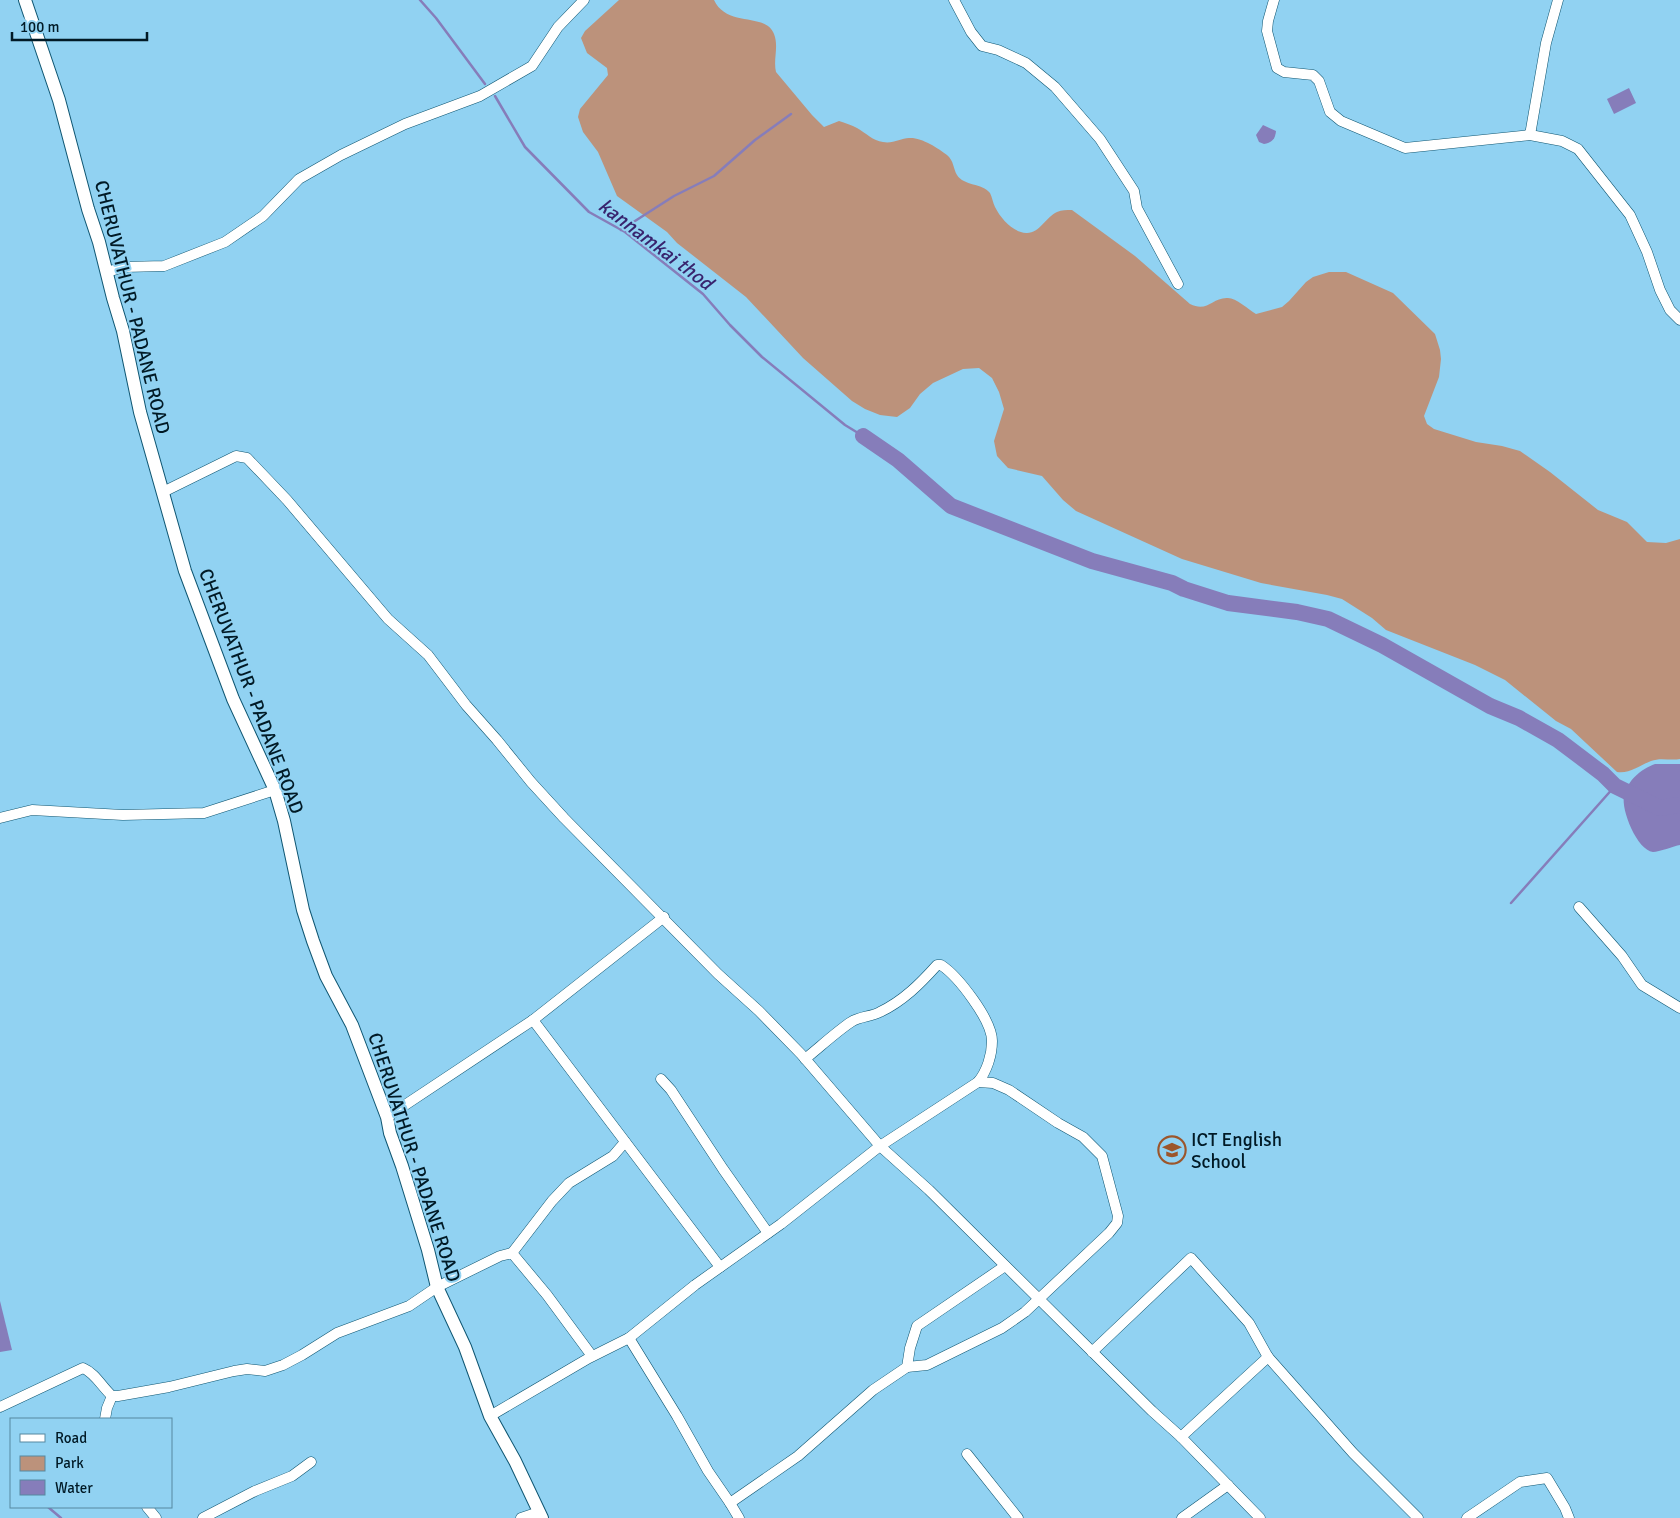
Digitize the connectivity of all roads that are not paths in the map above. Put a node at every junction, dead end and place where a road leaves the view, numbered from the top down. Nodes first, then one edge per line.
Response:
1 (25, 0) edge
2 (584, 0) edge
3 (954, 0) edge
4 (1274, 0) edge
5 (1558, 0) edge
6 (1530, 135) junction
7 (107, 272) junction
8 (1178, 284) dead end
9 (1680, 320) edge
10 (162, 492) junction
11 (275, 790) junction
12 (0, 818) edge
13 (1579, 907) dead end
14 (664, 918) junction
15 (1680, 1008) edge
16 (533, 1020) junction
17 (805, 1059) junction
18 (661, 1079) dead end
19 (978, 1082) junction
20 (387, 1117) junction
21 (625, 1142) junction
22 (880, 1146) junction
23 (768, 1233) junction
24 (512, 1253) junction
25 (1005, 1266) junction
26 (720, 1267) junction
27 (437, 1286) junction
28 (1038, 1300) junction
29 (629, 1338) junction
30 (1092, 1352) junction
31 (592, 1356) junction
32 (1268, 1357) junction
33 (907, 1367) junction
34 (112, 1396) junction
35 (0, 1407) edge
36 (490, 1416) junction
37 (105, 1418) edge
38 (1181, 1437) junction
39 (967, 1454) dead end
40 (311, 1462) dead end
41 (1228, 1485) junction
42 (730, 1503) junction
43 (148, 1508) edge
44 (540, 1515) edge
45 (156, 1518) edge
46 (203, 1518) edge
47 (521, 1518) edge
48 (739, 1518) edge
49 (1018, 1518) edge
50 (1182, 1518) edge
51 (1260, 1518) edge
52 (1418, 1518) edge
53 (1467, 1518) edge
54 (1569, 1518) edge

1 - 7 main road, CHERUVATHUR - PADANE ROAD
2 - 7 street
3 - 8 street
4 - 6 street
5 - 6 street
6 - 9 street
7 - 10 main road, CHERUVATHUR - PADANE ROAD
10 - 11 main road, CHERUVATHUR - PADANE ROAD
10 - 14 street
11 - 12 street
11 - 20 main road, CHERUVATHUR - PADANE ROAD
13 - 15 street
14 - 16 street
14 - 17 street
16 - 20 street
16 - 21 street
17 - 19 street
17 - 22 street
18 - 23 street
19 - 22 street
19 - 28 street
20 - 27 main road, CHERUVATHUR - PADANE ROAD
21 - 24 street
21 - 26 street
22 - 23 street
22 - 25 street
23 - 26 street
24 - 27 street
24 - 31 street
25 - 28 street
25 - 33 street
26 - 29 street
27 - 34 street
27 - 36 main road, CHERUVATHUR - PADANE ROAD
28 - 30 street
28 - 33 street
29 - 31 street
29 - 42 street
30 - 32 street
30 - 38 street
31 - 36 street
32 - 38 street
32 - 52 street
33 - 42 street
34 - 35 street
34 - 37 street
36 - 44 main road, CHERUVATHUR - PADANE ROAD
38 - 41 street
39 - 49 street
40 - 46 street
41 - 50 street
41 - 51 street
42 - 48 street
43 - 45 street
44 - 47 street
53 - 54 street

